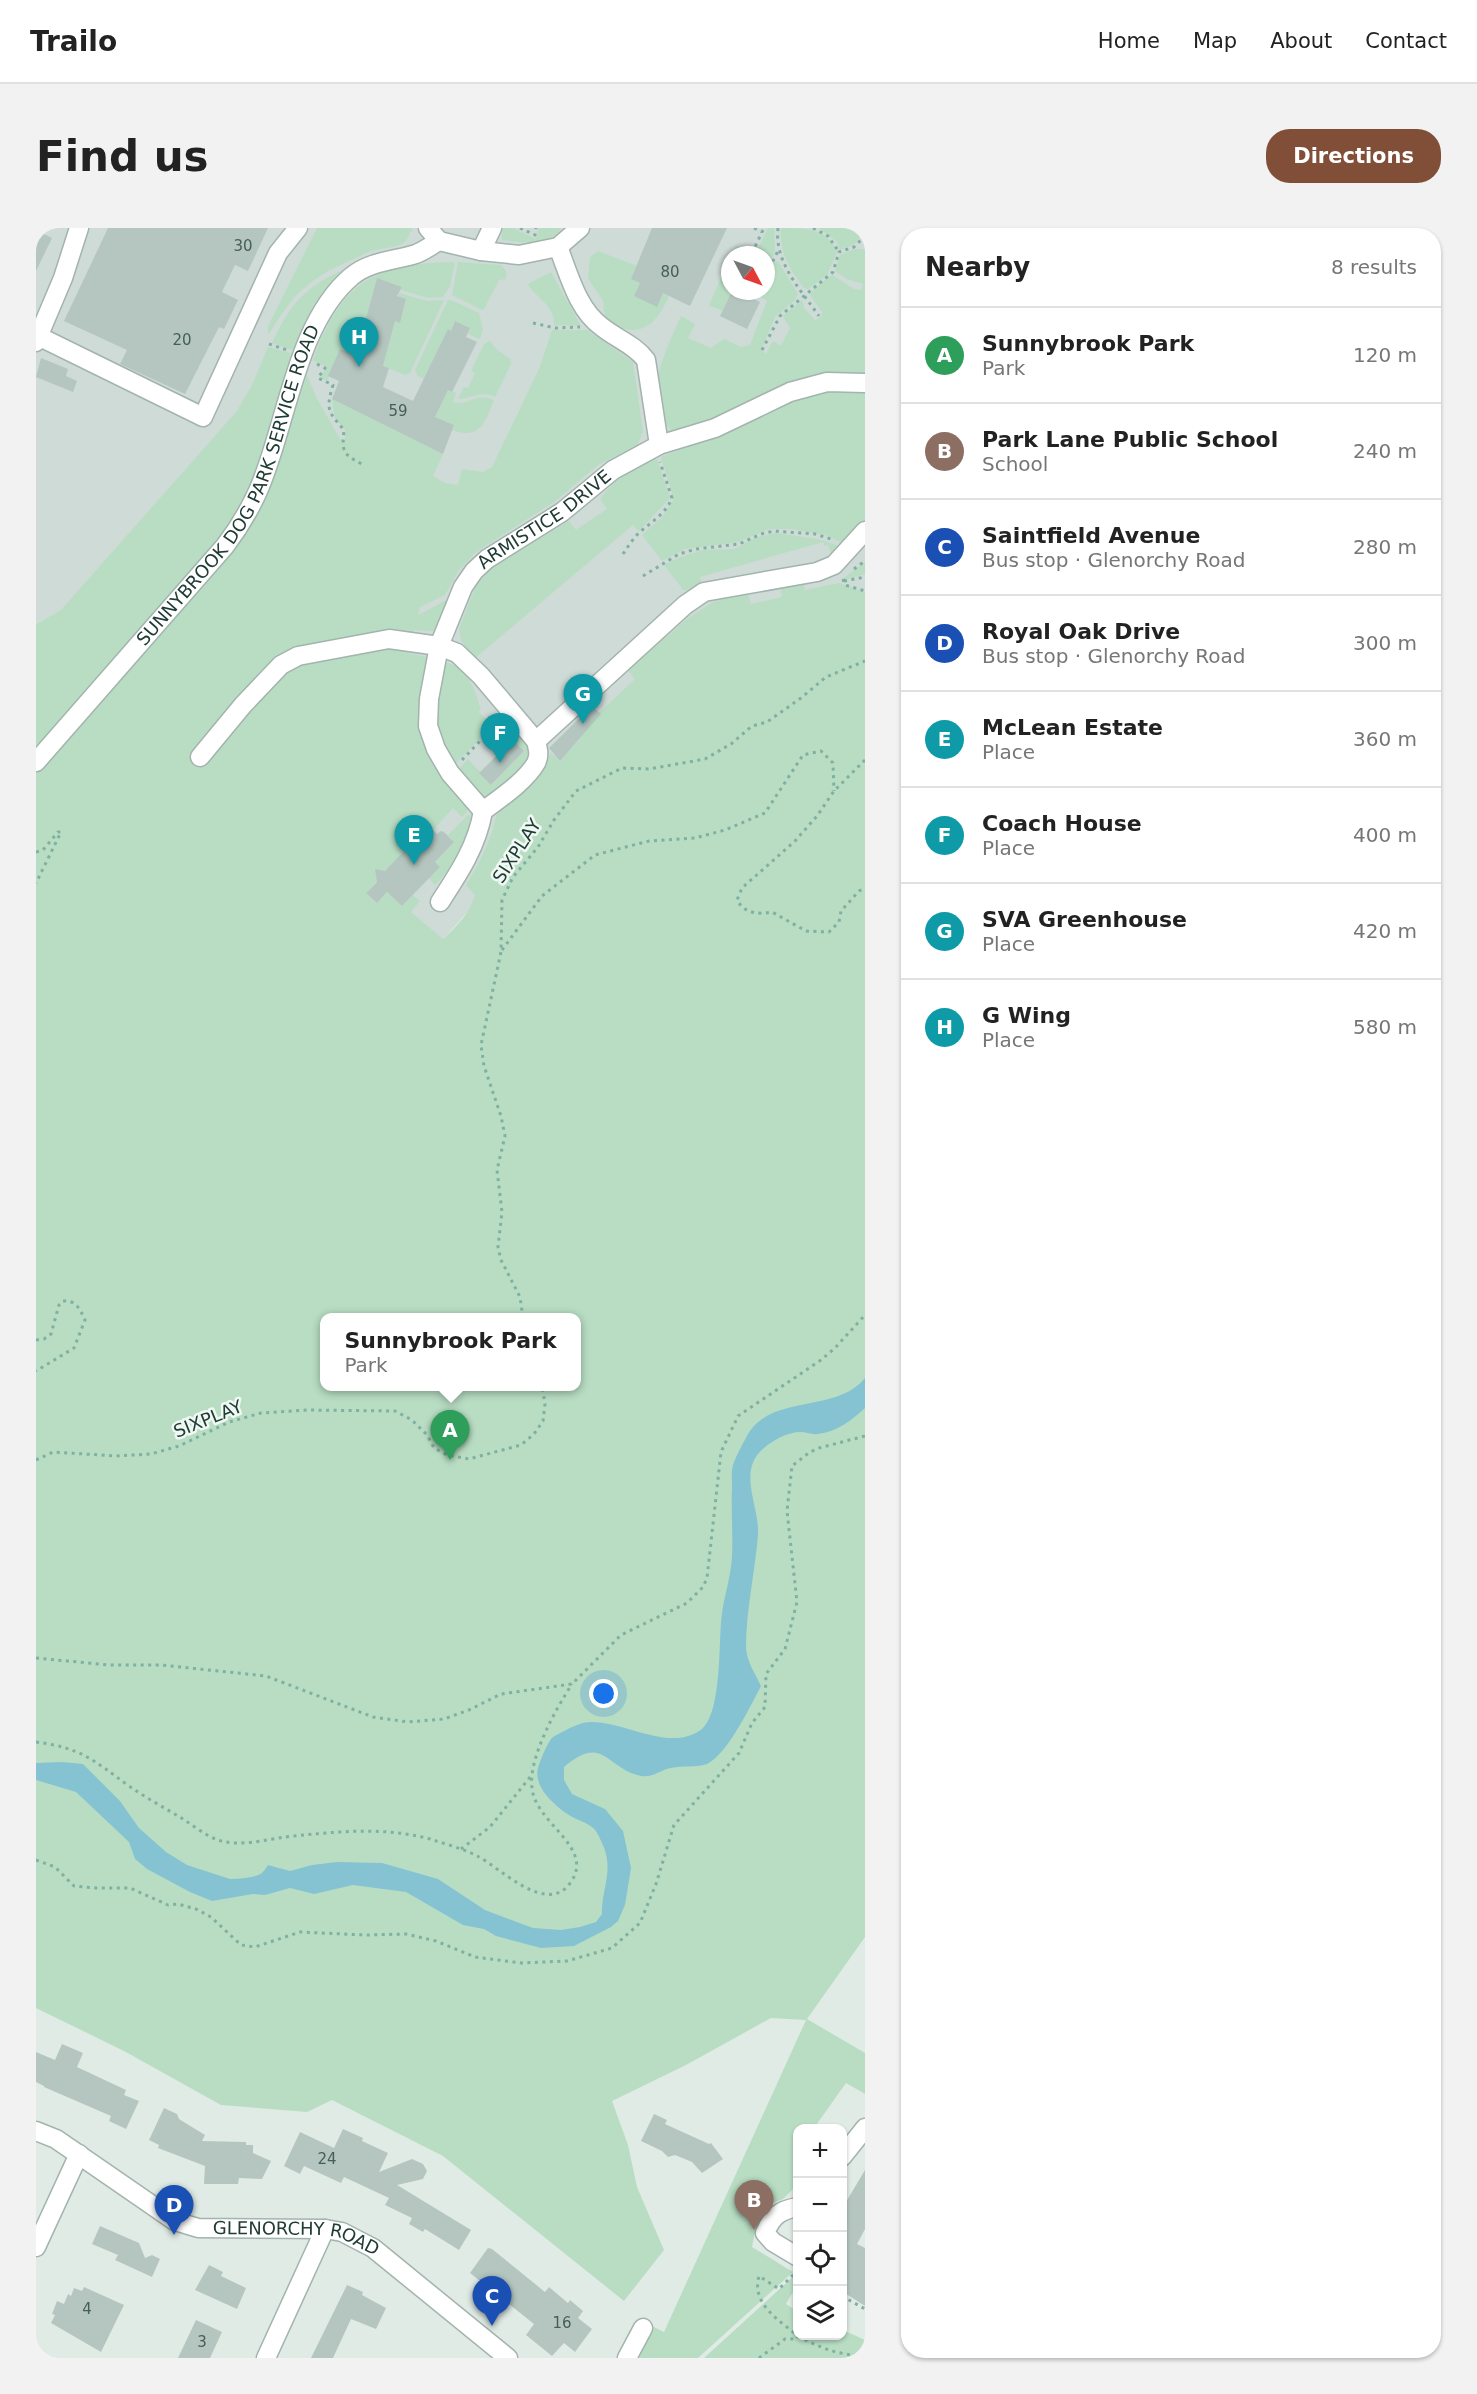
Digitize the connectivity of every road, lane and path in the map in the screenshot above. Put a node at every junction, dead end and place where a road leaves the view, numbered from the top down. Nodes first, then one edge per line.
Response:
1 (79, 228) edge
2 (298, 228) edge
3 (492, 228) edge
4 (520, 228) edge
5 (536, 228) edge
6 (580, 228) edge
7 (754, 228) edge
8 (778, 228) edge
9 (813, 228) edge
10 (763, 230) edge
11 (438, 232) edge
12 (865, 236) edge
13 (755, 246) edge
14 (558, 247) junction
15 (778, 251) junction
16 (481, 252) junction
17 (839, 252) junction
18 (775, 257) edge
19 (804, 295) junction
20 (819, 316) dead end
21 (533, 323) dead end
22 (585, 327) dead end
23 (37, 339) edge
24 (268, 345) dead end
25 (762, 350) dead end
26 (295, 353) dead end
27 (312, 362) dead end
28 (865, 383) edge
29 (659, 445) junction
30 (362, 464) dead end
31 (865, 531) edge
32 (849, 549) junction
33 (623, 554) dead end
34 (865, 561) edge
35 (850, 572) dead end
36 (643, 576) dead end
37 (865, 577) edge
38 (865, 591) edge
39 (439, 646) junction
40 (865, 661) edge
41 (510, 710) junction
42 (490, 730) junction
43 (516, 738) dead end
44 (536, 741) junction
45 (200, 758) dead end
46 (865, 760) edge
47 (36, 762) edge
48 (450, 773) junction
49 (834, 791) junction
50 (483, 811) junction
51 (36, 852) edge
52 (36, 883) edge
53 (865, 888) edge
54 (440, 902) dead end
55 (501, 952) junction
56 (522, 1313) edge
57 (865, 1315) edge
58 (36, 1340) edge
59 (36, 1371) edge
60 (543, 1391) edge
61 (865, 1436) edge
62 (36, 1460) edge
63 (36, 1658) edge
64 (572, 1684) junction
65 (36, 1742) edge
66 (532, 1775) junction
67 (460, 1849) junction
68 (36, 1860) edge
69 (865, 2128) edge
70 (36, 2132) edge
71 (847, 2152) edge
72 (79, 2154) junction
73 (793, 2208) edge
74 (325, 2229) junction
75 (36, 2247) edge
76 (793, 2254) edge
77 (793, 2274) edge
78 (847, 2298) edge
79 (865, 2309) edge
80 (643, 2328) dead end
81 (793, 2332) edge
82 (793, 2339) edge
83 (805, 2340) edge
84 (865, 2356) edge
85 (266, 2358) edge
86 (508, 2358) edge
87 (627, 2358) edge
88 (759, 2358) edge

1 - 23 street
2 - 23 street
3 - 16 street
4 - 5 path
6 - 14 street
7 - 10 path
8 - 15 path
9 - 17 path
10 - 13 path
11 - 16 street
11 - 47 street, SUNNYBROOK DOG PARK SERVICE ROAD
12 - 17 path
14 - 16 street
14 - 29 street
15 - 18 path
15 - 19 path
17 - 19 path
19 - 20 path
19 - 25 path
21 - 22 path
24 - 26 path
27 - 30 path
28 - 29 street, ARMISTICE DRIVE
29 - 33 path
29 - 39 street, ARMISTICE DRIVE
31 - 32 street
32 - 36 path
32 - 44 street
34 - 35 path
37 - 38 path
39 - 41 street
39 - 45 street
39 - 48 street, ARMISTICE DRIVE
40 - 55 path, SIXPLAY
41 - 42 path
41 - 44 street
42 - 43 path
42 - 48 path
44 - 50 street
46 - 49 path
48 - 50 street, ARMISTICE DRIVE
49 - 53 path
49 - 55 path
50 - 54 street
51 - 52 path
55 - 56 path, SIXPLAY
57 - 64 path
58 - 59 path
60 - 62 path, SIXPLAY
61 - 68 path
63 - 64 path
64 - 66 path
65 - 67 path
66 - 67 path
66 - 67 path
69 - 71 street
70 - 72 street, GLENORCHY ROAD
72 - 74 street, GLENORCHY ROAD
72 - 75 street
73 - 76 street
74 - 85 street
74 - 86 street, GLENORCHY ROAD
77 - 81 path
78 - 79 path
80 - 87 street
82 - 88 path
83 - 84 path

